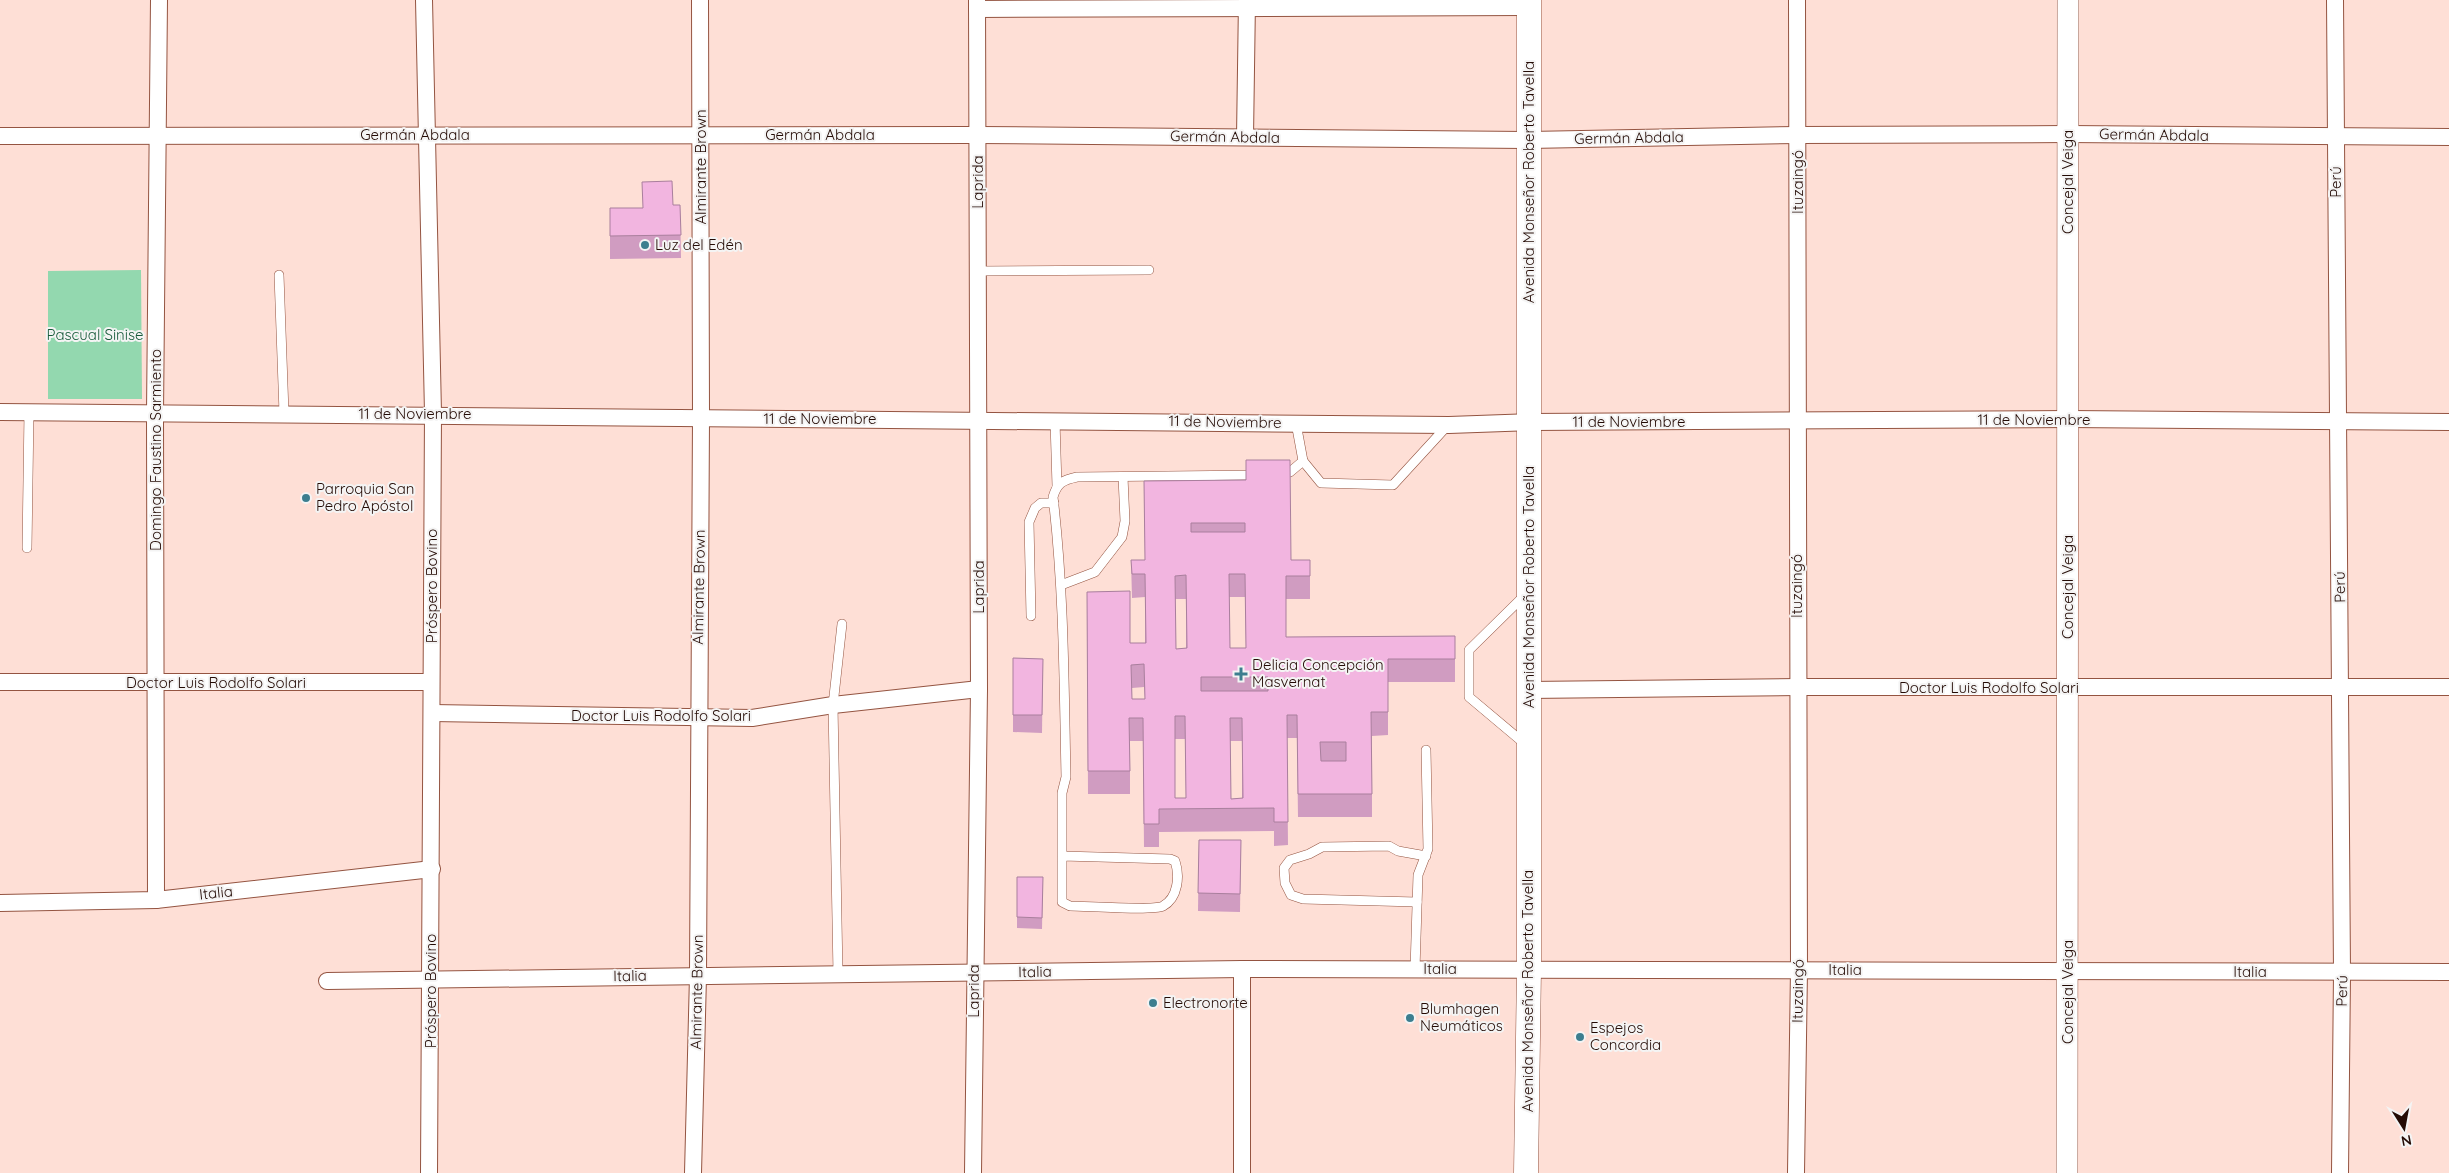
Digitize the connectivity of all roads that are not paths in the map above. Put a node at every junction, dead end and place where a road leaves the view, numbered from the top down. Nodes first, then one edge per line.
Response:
1 (160, 0) edge
2 (424, 0) edge
3 (700, 0) edge
4 (1797, 0) edge
5 (2068, 0) edge
6 (2335, 0) edge
7 (1247, 4) edge
8 (1529, 4) edge
9 (977, 5) edge
10 (426, 134) junction
11 (978, 134) junction
12 (2068, 134) junction
13 (701, 135) junction
14 (1798, 135) junction
15 (0, 136) edge
16 (159, 137) junction
17 (1245, 137) junction
18 (2449, 137) edge
19 (2336, 138) junction
20 (1529, 140) junction
21 (1148, 270) dead end
22 (978, 271) junction
23 (279, 275) dead end
24 (0, 412) edge
25 (29, 412) junction
26 (155, 413) junction
27 (284, 413) junction
28 (433, 413) junction
29 (701, 418) junction
30 (2069, 419) junction
31 (978, 420) junction
32 (1054, 421) junction
33 (1796, 421) junction
34 (1530, 422) junction
35 (2338, 422) junction
36 (2449, 422) edge
37 (1296, 423) junction
38 (1448, 425) junction
39 (1303, 461) junction
40 (1262, 474) edge
41 (1272, 474) edge
42 (1123, 476) junction
43 (1056, 486) junction
44 (1054, 503) junction
45 (26, 548) dead end
46 (1061, 585) junction
47 (1529, 591) junction
48 (1031, 616) dead end
49 (842, 624) dead end
50 (0, 682) edge
51 (431, 682) junction
52 (155, 683) junction
53 (1798, 687) junction
54 (2449, 687) edge
55 (2068, 688) junction
56 (2341, 688) junction
57 (979, 689) junction
58 (1528, 690) junction
59 (833, 705) junction
60 (432, 713) junction
61 (698, 717) junction
62 (1528, 747) junction
63 (1426, 750) dead end
64 (1062, 856) junction
65 (1426, 856) junction
66 (432, 869) junction
67 (156, 900) junction
68 (1417, 902) junction
69 (0, 903) edge
70 (1242, 968) junction
71 (1416, 969) junction
72 (1529, 970) junction
73 (1799, 970) junction
74 (2068, 972) junction
75 (2342, 972) junction
76 (2449, 972) edge
77 (974, 973) junction
78 (838, 974) junction
79 (698, 976) junction
80 (431, 979) junction
81 (327, 980) dead end
82 (429, 1173) edge
83 (693, 1173) edge
84 (973, 1173) edge
85 (1242, 1173) edge
86 (1526, 1173) edge
87 (1796, 1173) edge
88 (2067, 1173) edge
89 (2340, 1173) edge

1 - 16 street, Domingo Faustino Sarmiento
2 - 10 street, Próspero Bovino
3 - 13 street, Almirante Brown
4 - 14 street, Ituzaingó
5 - 12 street, Concejal Veiga
6 - 19 street, Perú
7 - 8 street
7 - 9 street
7 - 17 street
8 - 20 main road, Avenida Monseñor Roberto Tavella
9 - 11 street, Laprida
10 - 13 street, Germán Abdala
10 - 16 street, Germán Abdala
10 - 28 street, Próspero Bovino
11 - 13 street, Germán Abdala
11 - 17 street, Germán Abdala
11 - 22 street, Laprida
12 - 14 street, Germán Abdala
12 - 19 street, Germán Abdala
12 - 30 street, Concejal Veiga
13 - 29 street, Almirante Brown
14 - 20 street, Germán Abdala
14 - 33 street, Ituzaingó
15 - 16 street, Germán Abdala
16 - 26 street, Domingo Faustino Sarmiento
17 - 20 street, Germán Abdala
18 - 19 street, Germán Abdala
19 - 35 street, Perú
20 - 34 main road, Avenida Monseñor Roberto Tavella
21 - 22 lane
22 - 31 street, Laprida
23 - 27 lane
24 - 25 street, 11 de Noviembre
25 - 26 street, 11 de Noviembre
25 - 45 lane
26 - 27 street, 11 de Noviembre
26 - 52 street, Domingo Faustino Sarmiento
27 - 28 street, 11 de Noviembre
28 - 29 street, 11 de Noviembre
28 - 51 street, Próspero Bovino
29 - 31 street, 11 de Noviembre
29 - 61 street, Almirante Brown
30 - 33 street, 11 de Noviembre
30 - 35 street, 11 de Noviembre
30 - 55 street, Concejal Veiga
31 - 32 street, 11 de Noviembre
31 - 57 street, Laprida
32 - 37 street, 11 de Noviembre
32 - 43 lane
33 - 34 street, 11 de Noviembre
33 - 53 street, Ituzaingó
34 - 38 street, 11 de Noviembre
34 - 47 main road, Avenida Monseñor Roberto Tavella
35 - 36 street, 11 de Noviembre
35 - 56 street, Perú
37 - 38 street, 11 de Noviembre
37 - 39 lane
38 - 39 lane
39 - 41 lane
40 - 42 lane
42 - 43 lane
42 - 46 lane
43 - 44 lane
44 - 46 lane
44 - 48 lane
46 - 64 lane
47 - 58 main road, Avenida Monseñor Roberto Tavella
47 - 62 lane
49 - 59 lane
50 - 52 street, Doctor Luis Rodolfo Solari
51 - 52 street, Doctor Luis Rodolfo Solari
51 - 60 street, Próspero Bovino
52 - 67 street, Domingo Faustino Sarmiento
53 - 55 street, Doctor Luis Rodolfo Solari
53 - 58 street, Doctor Luis Rodolfo Solari
53 - 73 street, Ituzaingó
54 - 56 street, Doctor Luis Rodolfo Solari
55 - 56 street, Doctor Luis Rodolfo Solari
55 - 74 street, Concejal Veiga
56 - 75 street, Perú
57 - 59 street, Doctor Luis Rodolfo Solari
57 - 77 street, Laprida
58 - 62 main road, Avenida Monseñor Roberto Tavella
59 - 61 street, Doctor Luis Rodolfo Solari
59 - 78 lane
60 - 61 street, Doctor Luis Rodolfo Solari
60 - 66 street, Próspero Bovino
61 - 79 street, Almirante Brown
62 - 72 main road, Avenida Monseñor Roberto Tavella
63 - 65 lane
64 - 64 lane
65 - 68 lane
65 - 68 lane
66 - 67 street, Italia
66 - 80 street, Próspero Bovino
67 - 69 street, Italia
68 - 71 lane
70 - 71 street, Italia
70 - 77 street, Italia
70 - 85 street
71 - 72 street, Italia
72 - 73 street, Italia
72 - 86 main road, Avenida Monseñor Roberto Tavella
73 - 74 street, Italia
73 - 87 street, Ituzaingó
74 - 75 street, Italia
74 - 88 street, Concejal Veiga
75 - 76 street, Italia
75 - 89 street, Perú
77 - 78 street, Italia
77 - 84 street, Laprida
78 - 79 street, Italia
79 - 80 street, Italia
79 - 83 street, Almirante Brown
80 - 81 street, Italia
80 - 82 street, Próspero Bovino

